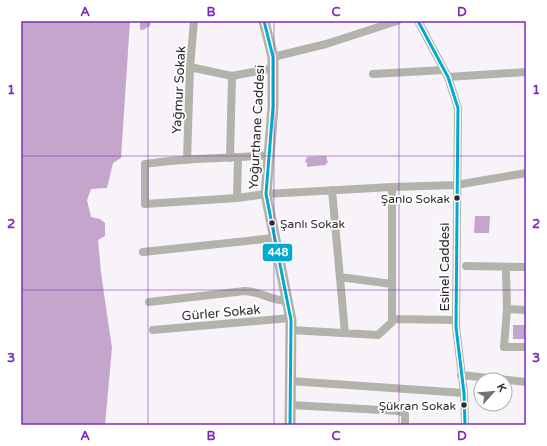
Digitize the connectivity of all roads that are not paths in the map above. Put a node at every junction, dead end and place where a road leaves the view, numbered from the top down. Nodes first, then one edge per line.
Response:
1 (194, 21) edge
2 (264, 21) edge
3 (397, 21) edge
4 (418, 21) edge
5 (273, 62) junction
6 (190, 67) junction
7 (526, 72) edge
8 (446, 73) junction
9 (373, 74) dead end
10 (232, 76) junction
11 (270, 155) junction
12 (234, 158) junction
13 (187, 160) junction
14 (526, 173) edge
15 (456, 185) junction
16 (392, 187) junction
17 (332, 190) junction
18 (266, 194) junction
19 (237, 198) junction
20 (274, 238) junction
21 (143, 252) dead end
22 (466, 266) dead end
23 (526, 267) edge
24 (506, 272) dead end
25 (340, 278) junction
26 (392, 284) junction
27 (287, 301) junction
28 (149, 302) dead end
29 (507, 309) junction
30 (526, 310) edge
31 (392, 320) junction
32 (456, 320) junction
33 (290, 322) junction
34 (153, 330) dead end
35 (345, 333) junction
36 (526, 347) edge
37 (461, 375) junction
38 (290, 381) junction
39 (526, 382) edge
40 (464, 393) junction
41 (290, 405) junction
42 (290, 425) edge
43 (405, 425) edge
44 (465, 425) edge

1 - 6 street, Yağmur Sokak
2 - 5 main road, Yoğurthane Caddesi
3 - 5 street
4 - 8 street, Esinel Caddesi
5 - 10 street
5 - 11 main road, Yoğurthane Caddesi
6 - 10 street
6 - 13 street, Yağmur Sokak
7 - 8 street
8 - 9 street
8 - 15 street, Esinel Caddesi
10 - 12 street
11 - 12 street
11 - 18 main road, Yoğurthane Caddesi
12 - 13 street
12 - 19 street
13 - 19 street
14 - 15 street
15 - 16 street
15 - 32 street, Esinel Caddesi
16 - 17 street
16 - 26 street
17 - 18 street
17 - 25 street
18 - 19 street
18 - 20 main road, Yoğurthane Caddesi
20 - 21 street
20 - 27 main road, Yoğurthane Caddesi
22 - 23 street
24 - 29 street
25 - 26 street
25 - 35 street
26 - 31 street
27 - 28 street
27 - 33 main road, Yoğurthane Caddesi
29 - 30 street
29 - 36 street
31 - 32 street
31 - 35 street, Gürler Sokak
32 - 37 street, Esinel Caddesi
33 - 34 street, Gürler Sokak
33 - 35 street, Gürler Sokak
33 - 38 main road, Yoğurthane Caddesi
37 - 39 street
37 - 40 street, Esinel Caddesi
38 - 40 street
38 - 41 main road, Yoğurthane Caddesi
40 - 44 street, Esinel Caddesi
41 - 42 main road, Yoğurthane Caddesi
41 - 43 street

